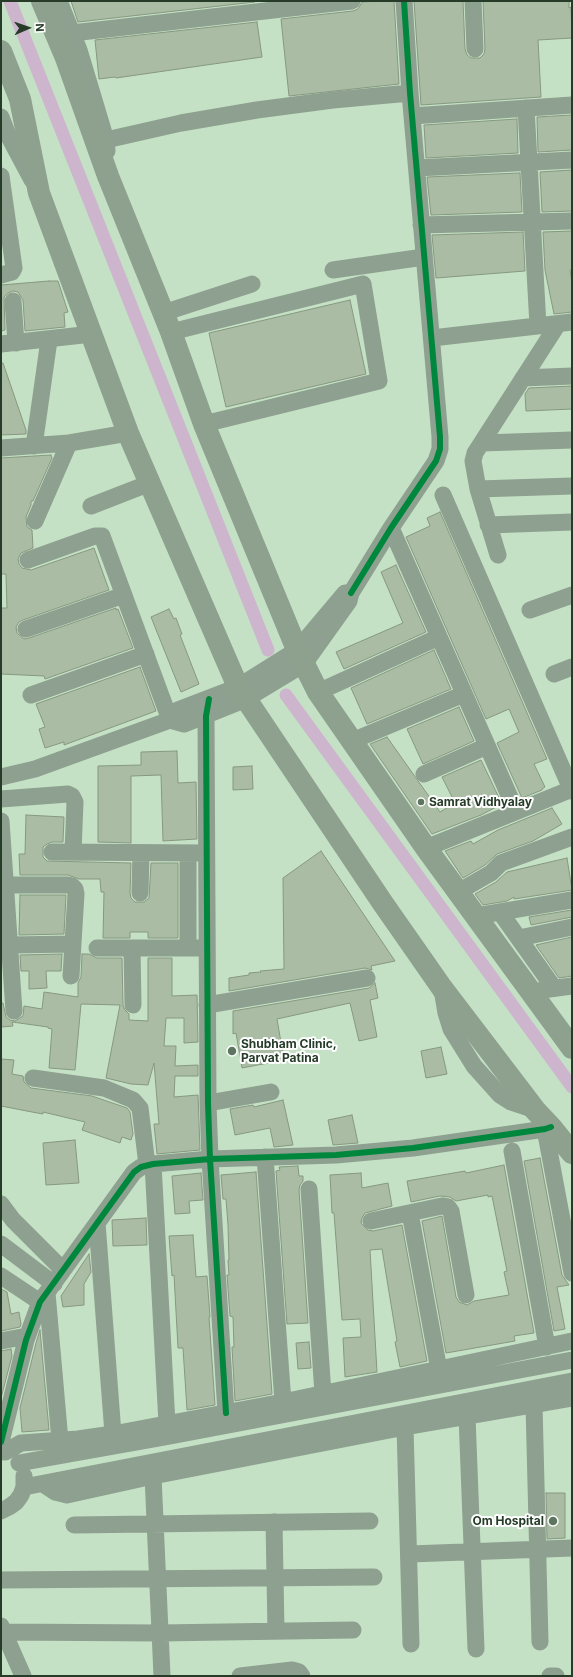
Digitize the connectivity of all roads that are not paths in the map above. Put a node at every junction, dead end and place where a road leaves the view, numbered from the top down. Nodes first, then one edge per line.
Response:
1 (42, 1) edge
2 (59, 1) edge
3 (352, 1) edge
4 (404, 1) edge
5 (473, 1) edge
6 (231, 8) edge
7 (72, 33) junction
8 (475, 49) dead end
9 (1, 51) edge
10 (410, 93) junction
11 (572, 105) edge
12 (526, 108) junction
13 (412, 116) junction
14 (1, 117) edge
15 (106, 140) junction
16 (572, 160) edge
17 (529, 162) junction
18 (417, 168) junction
19 (1, 176) edge
20 (108, 176) junction
21 (39, 193) junction
22 (572, 221) edge
23 (532, 222) junction
24 (422, 226) junction
25 (424, 257) junction
26 (334, 270) dead end
27 (1, 275) edge
28 (252, 284) dead end
29 (13, 300) dead end
30 (167, 323) junction
31 (565, 323) edge
32 (538, 326) junction
33 (92, 334) junction
34 (432, 338) junction
35 (49, 340) junction
36 (8, 344) edge
37 (572, 376) edge
38 (523, 378) junction
39 (204, 424) junction
40 (128, 433) junction
41 (572, 440) edge
42 (482, 442) junction
43 (69, 443) junction
44 (34, 446) junction
45 (1, 448) edge
46 (150, 483) junction
47 (572, 486) edge
48 (478, 489) junction
49 (443, 495) dead end
50 (91, 506) dead end
51 (35, 521) dead end
52 (572, 522) edge
53 (488, 525) junction
54 (391, 528) junction
55 (498, 556) dead end
56 (28, 560) dead end
57 (124, 595) junction
58 (572, 595) edge
59 (530, 610) dead end
60 (26, 629) dead end
61 (439, 637) junction
62 (146, 654) junction
63 (300, 657) junction
64 (572, 667) edge
65 (554, 674) dead end
66 (318, 692) junction
67 (242, 693) junction
68 (464, 694) junction
69 (31, 695) dead end
70 (208, 707) junction
71 (170, 720) junction
72 (352, 741) junction
73 (487, 746) junction
74 (18, 773) junction
75 (424, 774) dead end
76 (1, 777) edge
77 (572, 790) edge
78 (21, 798) junction
79 (1, 799) edge
80 (516, 811) junction
81 (1, 821) edge
82 (572, 837) edge
83 (426, 848) junction
84 (52, 852) dead end
85 (73, 852) junction
86 (141, 852) junction
87 (188, 853) junction
88 (206, 853) junction
89 (5, 885) junction
90 (458, 892) junction
91 (140, 893) dead end
92 (572, 900) edge
93 (500, 912) junction
94 (476, 916) junction
95 (572, 927) edge
96 (519, 938) junction
97 (72, 944) junction
98 (11, 945) junction
99 (97, 948) dead end
100 (132, 948) junction
101 (188, 948) junction
102 (207, 948) junction
103 (71, 976) dead end
104 (367, 978) dead end
105 (572, 986) edge
106 (554, 988) junction
107 (531, 991) junction
108 (134, 1005) dead end
109 (207, 1005) junction
110 (14, 1011) dead end
111 (572, 1048) edge
112 (34, 1078) dead end
113 (271, 1092) dead end
114 (208, 1103) junction
115 (548, 1128) junction
116 (512, 1150) dead end
117 (572, 1153) edge
118 (265, 1157) junction
119 (210, 1159) junction
120 (150, 1165) junction
121 (309, 1188) dead end
122 (1, 1204) edge
123 (410, 1213) junction
124 (371, 1221) dead end
125 (97, 1223) junction
126 (1, 1244) edge
127 (572, 1273) edge
128 (1, 1276) edge
129 (51, 1287) junction
130 (466, 1295) dead end
131 (27, 1336) junction
132 (572, 1341) edge
133 (1, 1342) edge
134 (547, 1347) junction
135 (572, 1360) edge
136 (439, 1370) junction
137 (572, 1381) edge
138 (323, 1394) junction
139 (572, 1398) edge
140 (6, 1400) edge
141 (283, 1402) junction
142 (534, 1405) junction
143 (226, 1412) junction
144 (468, 1416) junction
145 (167, 1424) junction
146 (405, 1428) junction
147 (113, 1434) junction
148 (60, 1441) junction
149 (2, 1448) edge
150 (19, 1463) junction
151 (153, 1476) junction
152 (43, 1484) junction
153 (24, 1487) junction
154 (1, 1511) edge
155 (370, 1521) dead end
156 (274, 1522) junction
157 (74, 1525) dead end
158 (155, 1525) junction
159 (572, 1548) edge
160 (538, 1550) junction
161 (473, 1552) junction
162 (410, 1554) junction
163 (374, 1577) dead end
164 (158, 1578) junction
165 (275, 1578) junction
166 (1, 1580) edge
167 (2, 1630) edge
168 (353, 1630) dead end
169 (276, 1631) junction
170 (160, 1633) junction
171 (540, 1642) dead end
172 (411, 1644) dead end
173 (476, 1649) dead end
174 (258, 1675) edge
175 (23, 1676) edge
176 (162, 1676) edge
177 (240, 1676) edge
178 (302, 1676) edge
179 (550, 1676) edge
180 (556, 1676) edge

1 - 20 main road
2 - 7 street
3 - 6 street
4 - 10 street
5 - 8 street
6 - 7 street
7 - 15 street
9 - 21 main road
10 - 13 street
10 - 15 street
11 - 12 street
12 - 13 street
12 - 17 street
13 - 18 street
14 - 21 street
15 - 20 street
16 - 17 street
17 - 18 street
17 - 23 street
18 - 24 street
19 - 27 street
20 - 30 main road
21 - 33 main road
22 - 23 street
23 - 24 street
23 - 32 street
24 - 25 street
25 - 26 street
25 - 34 street
28 - 30 street
29 - 36 street
30 - 39 main road
30 - 39 street
31 - 32 street
31 - 38 street
32 - 34 street
33 - 35 street
33 - 40 main road
34 - 54 street
35 - 36 street
35 - 44 street
37 - 38 street
38 - 42 street
39 - 63 main road
40 - 43 street
40 - 46 main road
41 - 42 street
42 - 48 street
43 - 44 street
43 - 51 street
44 - 45 street
46 - 50 street
46 - 67 main road
47 - 48 street
48 - 53 street
49 - 77 street
52 - 53 street
53 - 55 street
54 - 61 street
54 - 63 street
56 - 57 street
57 - 60 street
57 - 62 street
58 - 59 street
61 - 66 street
61 - 68 street
62 - 69 street
62 - 71 street
63 - 66 main road
63 - 67 street
64 - 65 street
66 - 72 main road
67 - 70 street
67 - 115 main road
68 - 72 street
68 - 73 street
70 - 71 street
70 - 88 street
71 - 74 street
72 - 83 main road
73 - 75 street
73 - 80 street
74 - 76 street
74 - 78 street
77 - 80 street
78 - 79 street
78 - 85 street
80 - 83 street
81 - 89 street
82 - 90 street
83 - 90 main road
84 - 85 street
85 - 86 street
86 - 87 street
86 - 91 street
87 - 88 street
87 - 101 street
88 - 102 street
89 - 97 street
89 - 98 street
90 - 94 main road
92 - 93 street
93 - 94 street
93 - 96 street
94 - 107 main road
95 - 96 street
96 - 106 street
97 - 98 street
97 - 103 street
98 - 110 street
99 - 100 street
100 - 101 street
100 - 108 street
101 - 102 street
102 - 109 street
104 - 109 street
105 - 106 street
106 - 107 street
107 - 111 main road
109 - 114 street
112 - 120 street
113 - 114 street
114 - 119 street
115 - 117 main road
115 - 118 street
115 - 127 street
116 - 134 street
118 - 119 street
118 - 141 street
119 - 120 street
119 - 143 street
120 - 125 street
120 - 145 street
121 - 138 street
122 - 129 street
123 - 124 street
123 - 130 street
123 - 136 street
125 - 129 street
125 - 147 street
126 - 129 street
128 - 129 street
129 - 131 street
129 - 148 street
131 - 133 street
131 - 140 street
132 - 134 street
134 - 136 street
135 - 150 street
136 - 138 street
137 - 152 street
138 - 141 street
139 - 142 street
140 - 149 street
141 - 143 street
142 - 144 street
142 - 160 street
143 - 145 street
144 - 146 street
144 - 161 street
145 - 147 street
146 - 151 street
146 - 162 street
147 - 148 street
148 - 149 street
149 - 150 street
150 - 153 street
151 - 152 street
151 - 158 street
152 - 153 street
153 - 154 street
155 - 156 street
156 - 158 street
156 - 165 street
157 - 158 street
158 - 164 street
159 - 160 street
160 - 161 street
160 - 171 street
161 - 162 street
161 - 173 street
162 - 172 street
163 - 165 street
164 - 165 street
164 - 166 street
164 - 170 street
165 - 169 street
167 - 170 street
167 - 175 street
168 - 169 street
169 - 170 street
170 - 176 street
174 - 177 street
174 - 178 street
179 - 180 street

